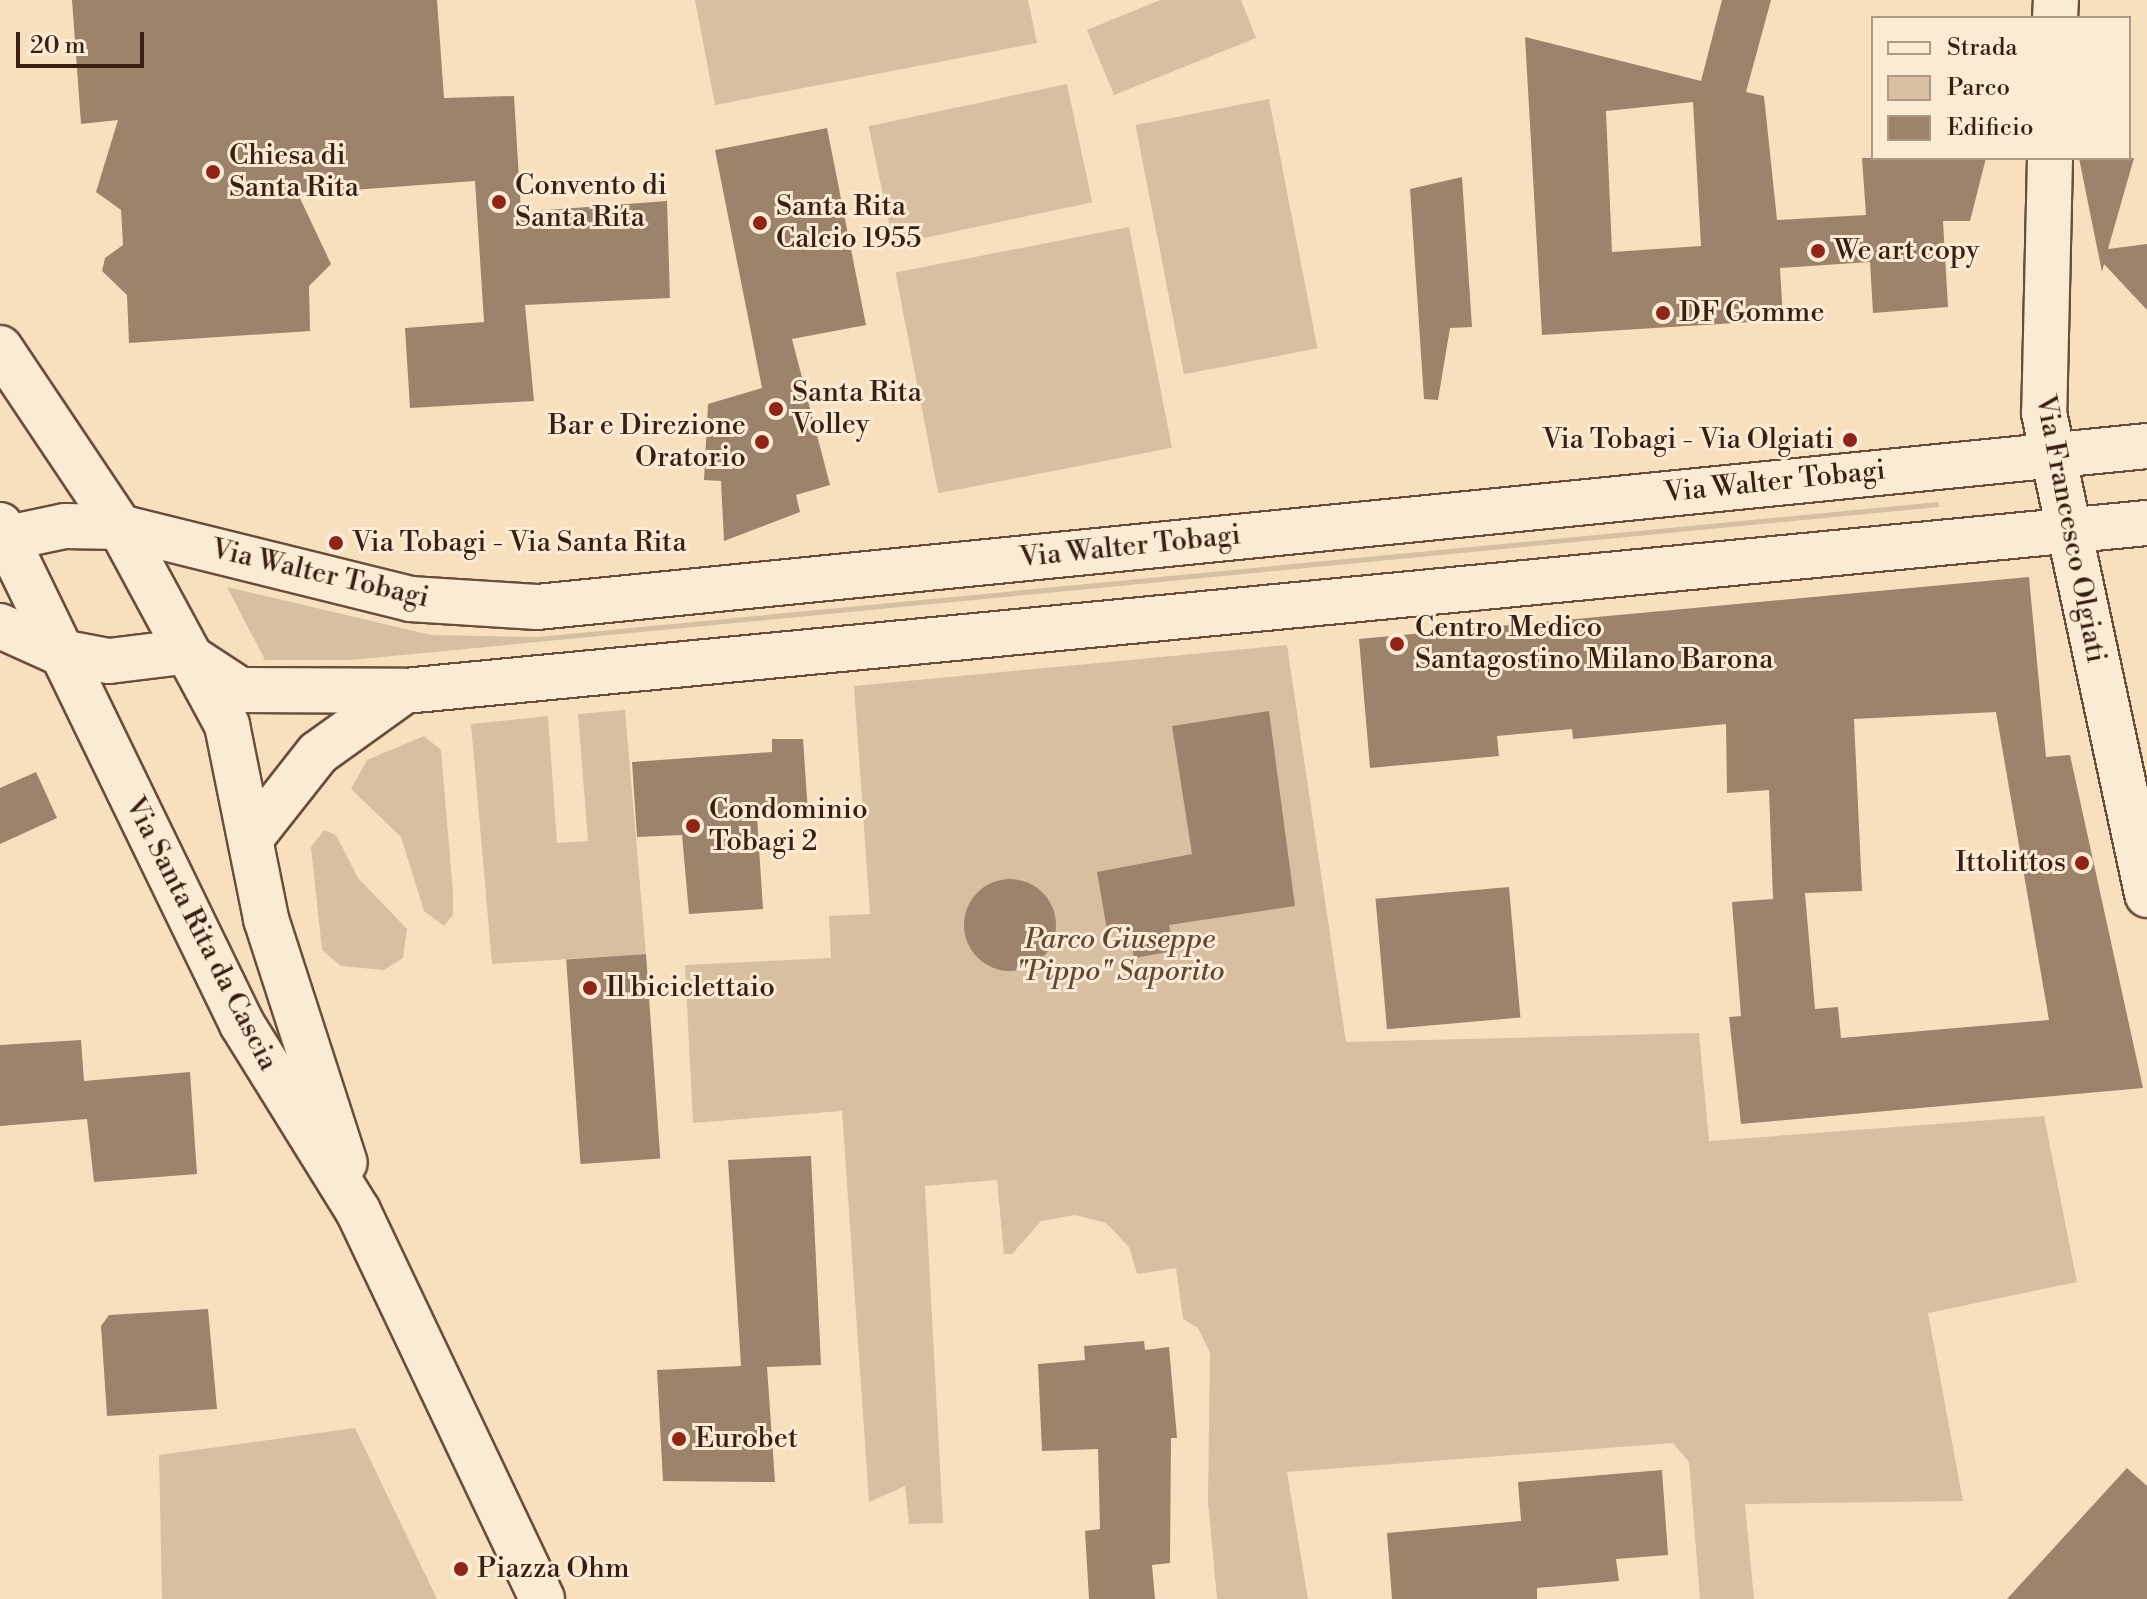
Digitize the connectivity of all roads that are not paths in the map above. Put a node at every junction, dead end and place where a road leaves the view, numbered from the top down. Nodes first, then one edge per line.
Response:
1 (2050, 160) edge
2 (0, 348) edge
3 (2147, 446) edge
4 (2053, 455) junction
5 (2147, 523) edge
6 (120, 527) junction
7 (3, 532) edge
8 (2065, 532) junction
9 (0, 626) edge
10 (56, 651) junction
11 (182, 652) junction
12 (405, 691) junction
13 (251, 838) junction
14 (2147, 895) edge
15 (358, 1211) junction
16 (542, 1599) edge

1 - 4 street, Via Francesco Olgiati
2 - 6 street
3 - 4 street, Via Walter Tobagi
4 - 6 street, Via Walter Tobagi
4 - 8 street, Via Francesco Olgiati
5 - 8 street
6 - 7 street, Via Walter Tobagi
6 - 11 street, Via Santa Rita da Cascia
7 - 10 street, Via Santa Rita da Cascia
8 - 12 street
8 - 14 street, Via Francesco Olgiati
9 - 10 street
10 - 11 street
10 - 15 street, Via Santa Rita da Cascia
11 - 12 street
11 - 13 street, Via Santa Rita da Cascia
12 - 13 street
13 - 15 street, Via Santa Rita da Cascia
15 - 16 street, Via Santa Rita da Cascia

